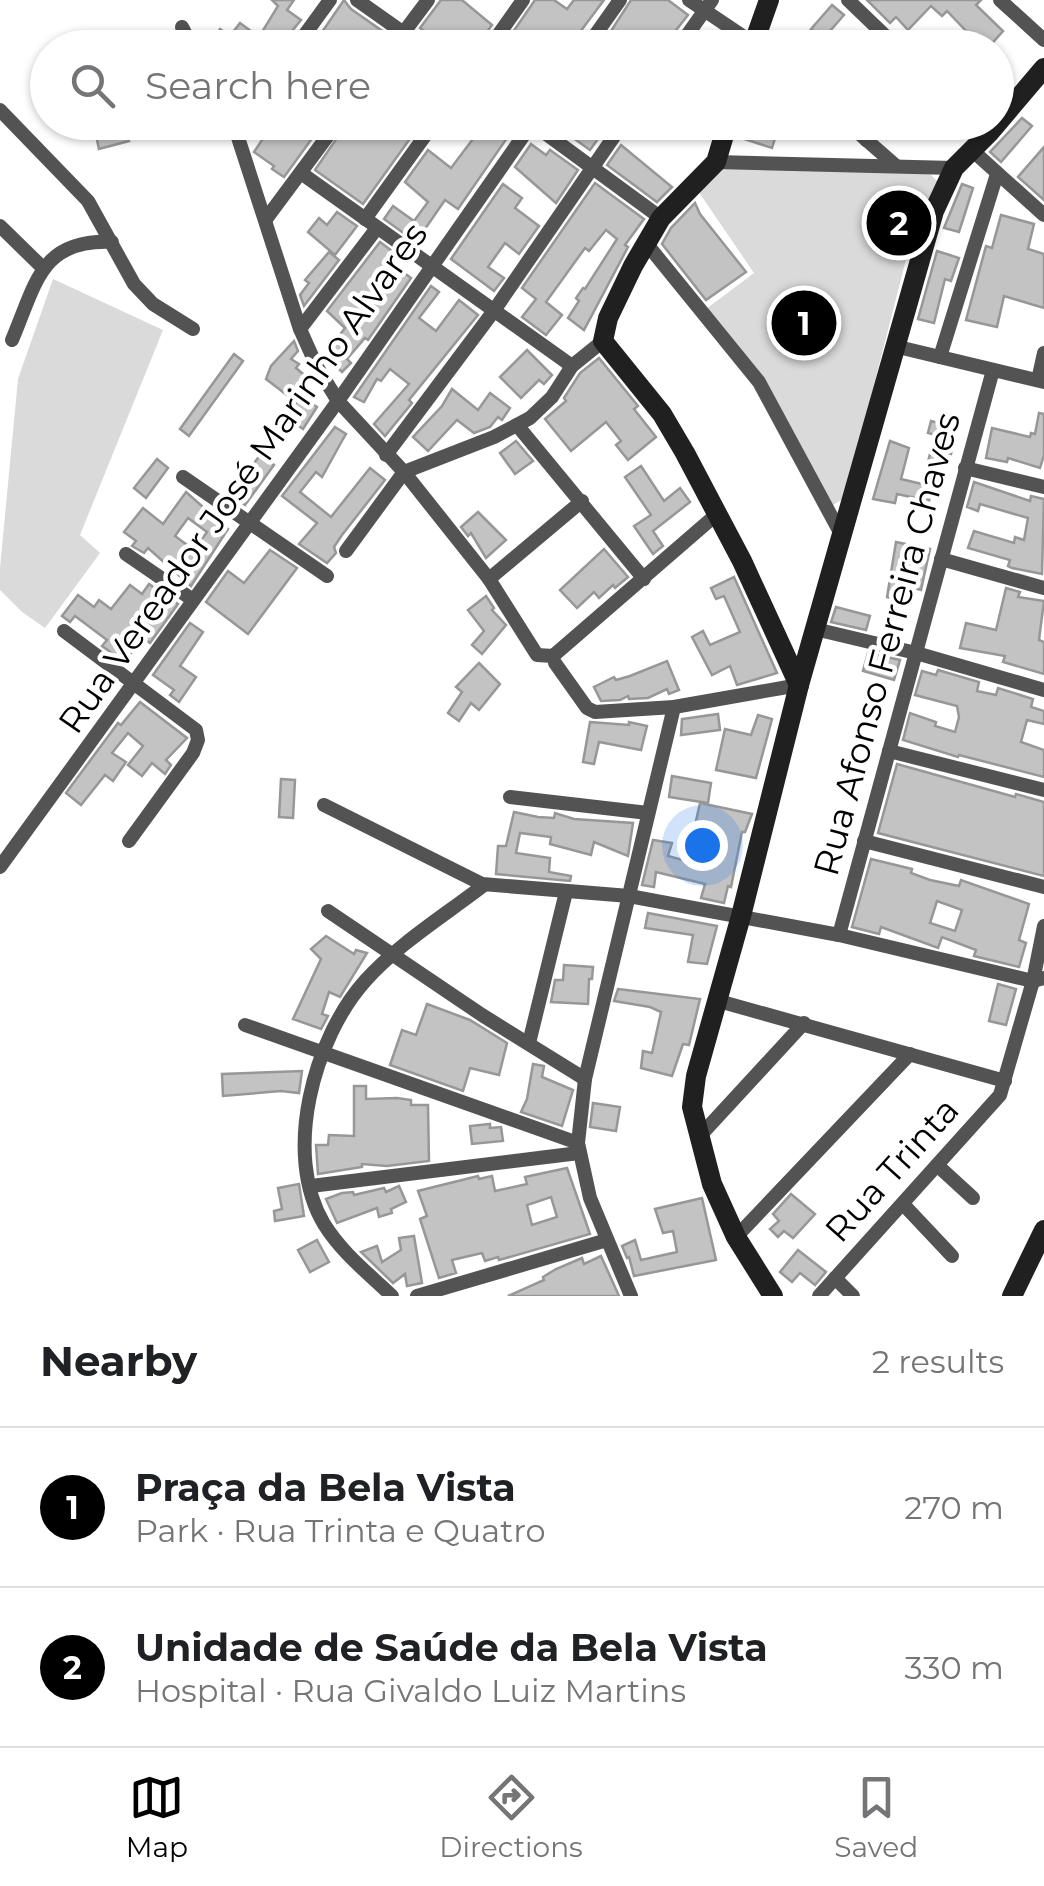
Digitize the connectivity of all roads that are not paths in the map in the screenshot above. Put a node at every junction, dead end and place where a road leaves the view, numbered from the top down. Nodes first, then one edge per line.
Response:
1 (330, 0) edge
2 (356, 0) edge
3 (428, 0) edge
4 (523, 0) edge
5 (620, 0) edge
6 (689, 0) edge
7 (769, 0) edge
8 (848, 0) edge
9 (1000, 0) edge
10 (708, 6) edge
11 (182, 27) dead end
12 (184, 30) edge
13 (308, 30) edge
14 (399, 30) edge
15 (405, 30) edge
16 (501, 30) edge
17 (599, 30) edge
18 (691, 30) edge
19 (736, 30) edge
20 (760, 30) edge
21 (879, 30) edge
22 (1044, 40) edge
23 (1042, 75) edge
24 (1014, 101) edge
25 (0, 110) edge
26 (241, 140) edge
27 (325, 140) edge
28 (423, 140) edge
29 (520, 140) edge
30 (555, 140) edge
31 (611, 140) edge
32 (723, 140) edge
33 (866, 140) edge
34 (978, 140) edge
35 (973, 151) junction
36 (716, 162) junction
37 (895, 166) junction
38 (592, 167) junction
39 (954, 168) junction
40 (302, 173) junction
41 (997, 174) junction
42 (1044, 215) edge
43 (266, 218) junction
44 (661, 218) junction
45 (371, 224) junction
46 (0, 226) edge
47 (112, 242) junction
48 (646, 243) junction
49 (430, 267) junction
50 (43, 268) junction
51 (493, 312) junction
52 (192, 329) dead end
53 (300, 329) junction
54 (12, 340) dead end
55 (602, 341) junction
56 (894, 346) junction
57 (1044, 353) edge
58 (940, 357) junction
59 (572, 366) junction
60 (993, 370) junction
61 (1041, 381) edge
62 (338, 401) junction
63 (517, 424) junction
64 (386, 455) junction
65 (965, 468) junction
66 (404, 472) junction
67 (184, 477) dead end
68 (1044, 487) edge
69 (582, 501) junction
70 (718, 514) junction
71 (249, 521) junction
72 (842, 536) junction
73 (346, 550) dead end
74 (126, 554) dead end
75 (940, 559) junction
76 (327, 576) dead end
77 (489, 579) junction
78 (644, 579) junction
79 (1044, 588) edge
80 (193, 600) junction
81 (815, 629) junction
82 (64, 631) dead end
83 (916, 653) junction
84 (555, 663) dead end
85 (134, 682) junction
86 (799, 685) junction
87 (1044, 690) edge
88 (674, 707) junction
89 (889, 750) junction
90 (1044, 790) edge
91 (510, 796) dead end
92 (324, 805) dead end
93 (648, 813) junction
94 (129, 841) dead end
95 (864, 841) junction
96 (0, 867) edge
97 (483, 884) junction
98 (1044, 887) edge
99 (566, 892) junction
100 (629, 896) junction
101 (328, 911) dead end
102 (740, 916) junction
103 (1044, 926) edge
104 (839, 934) junction
105 (394, 956) junction
106 (1038, 980) edge
107 (715, 1000) junction
108 (804, 1024) junction
109 (246, 1025) dead end
110 (528, 1043) junction
111 (322, 1054) junction
112 (910, 1054) junction
113 (584, 1079) junction
114 (1006, 1081) junction
115 (698, 1138) junction
116 (579, 1148) junction
117 (937, 1166) junction
118 (312, 1186) junction
119 (973, 1198) dead end
120 (903, 1204) junction
121 (1044, 1230) edge
122 (736, 1236) junction
123 (608, 1240) junction
124 (952, 1256) dead end
125 (1038, 1260) edge
126 (835, 1278) junction
127 (392, 1296) edge
128 (417, 1296) edge
129 (631, 1296) edge
130 (773, 1296) edge
131 (820, 1296) edge
132 (852, 1296) edge
133 (1012, 1296) edge

1 - 13 street
2 - 14 street
3 - 15 street
4 - 16 street
5 - 17 street
6 - 10 street
7 - 20 street
8 - 21 street
9 - 22 street
10 - 18 street
10 - 19 street
11 - 12 street
23 - 24 street
25 - 47 street
26 - 43 street
27 - 40 street
28 - 45 street
29 - 49 street, Rua Vereador José Marinho Alvares
30 - 38 street
31 - 38 street
32 - 36 street
33 - 37 street
34 - 35 street
35 - 39 street
35 - 41 street
36 - 37 street
36 - 44 street
37 - 39 street
38 - 44 street
38 - 51 street
39 - 56 street
40 - 43 street
40 - 45 street
41 - 42 street
41 - 58 street
43 - 53 street
44 - 48 street
45 - 49 street
45 - 53 street
46 - 50 street
47 - 50 street
47 - 52 street
48 - 55 street
48 - 72 street
49 - 51 street
49 - 62 street, Rua Vereador José Marinho Alvares
50 - 54 street
51 - 59 street
51 - 64 street
53 - 62 street
55 - 59 street
55 - 70 street
56 - 58 street
56 - 72 street
57 - 61 street
58 - 60 street
59 - 63 street
60 - 61 street
60 - 65 street, Rua Afonso Ferreira Chaves
62 - 64 street
62 - 71 street, Rua Vereador José Marinho Alvares
63 - 66 street
63 - 69 street
64 - 66 street
65 - 68 street
65 - 75 street, Rua Afonso Ferreira Chaves
66 - 73 street
66 - 77 street
67 - 71 street
69 - 77 street
69 - 78 street
70 - 78 street
70 - 86 street
71 - 76 street
71 - 80 street, Rua Vereador José Marinho Alvares
72 - 81 street
74 - 80 street
75 - 79 street
75 - 83 street, Rua Afonso Ferreira Chaves
77 - 78 street
80 - 85 street, Rua Vereador José Marinho Alvares
81 - 83 street
81 - 86 street
82 - 85 street
83 - 87 street
83 - 89 street, Rua Afonso Ferreira Chaves
84 - 88 street
85 - 94 street
85 - 96 street, Rua Vereador José Marinho Alvares
86 - 88 street
86 - 102 street
88 - 93 street
89 - 90 street
89 - 95 street, Rua Afonso Ferreira Chaves
91 - 93 street
92 - 97 street
93 - 100 street
95 - 98 street
95 - 104 street, Rua Afonso Ferreira Chaves
97 - 99 street
97 - 105 street
99 - 100 street
99 - 110 street
100 - 102 street
100 - 113 street
101 - 105 street
102 - 104 street
102 - 107 street
103 - 106 street
104 - 106 street
105 - 110 street
105 - 111 street
106 - 114 street
107 - 108 street
107 - 115 street
108 - 112 street
108 - 115 street
109 - 111 street
110 - 113 street
111 - 116 street
111 - 118 street
112 - 114 street
112 - 122 street
113 - 116 street
114 - 117 street, Rua Trinta
115 - 122 street
116 - 118 street
116 - 123 street
117 - 119 street
117 - 120 street, Rua Trinta
118 - 127 street
120 - 124 street
120 - 126 street, Rua Trinta
121 - 125 street
122 - 130 street
123 - 128 street
123 - 129 street
125 - 133 street
126 - 131 street, Rua Trinta
126 - 132 street

